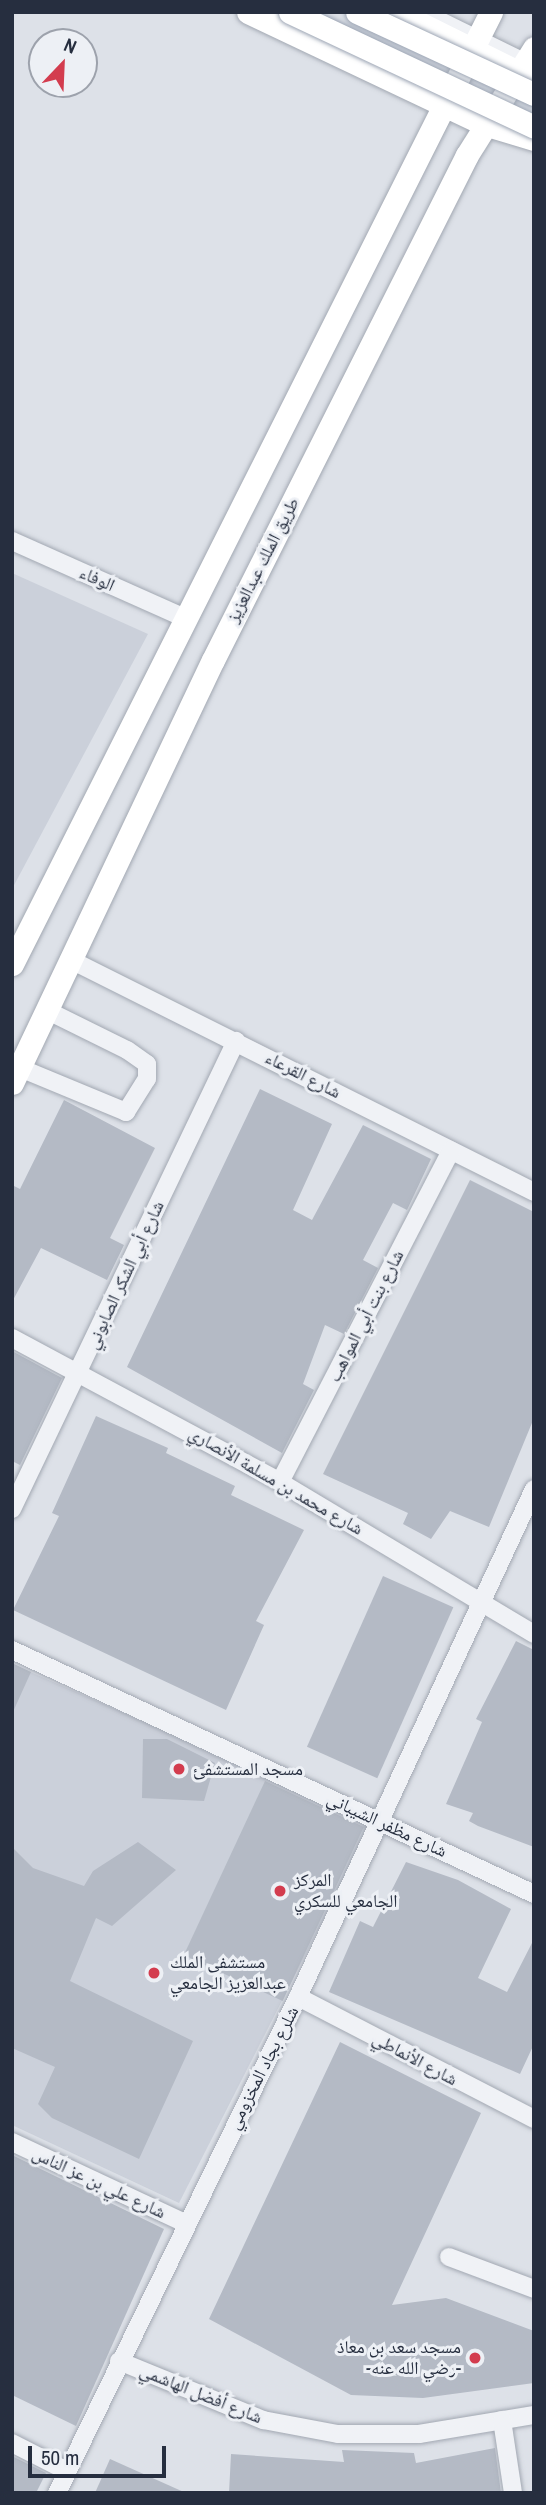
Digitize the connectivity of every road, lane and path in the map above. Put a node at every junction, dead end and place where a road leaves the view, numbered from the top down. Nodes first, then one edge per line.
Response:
1 (248, 12) edge
2 (290, 12) edge
3 (357, 12) edge
4 (387, 12) edge
5 (397, 12) edge
6 (422, 12) edge
7 (491, 12) edge
8 (475, 43) junction
9 (344, 60) junction
10 (530, 67) edge
11 (534, 94) edge
12 (446, 101) junction
13 (484, 124) junction
14 (534, 127) edge
15 (534, 139) edge
16 (12, 541) edge
17 (183, 617) junction
18 (123, 849) junction
19 (71, 960) junction
20 (12, 964) edge
21 (48, 1011) junction
22 (236, 1041) junction
23 (15, 1069) edge
24 (451, 1150) junction
25 (534, 1192) edge
26 (12, 1338) edge
27 (81, 1372) junction
28 (280, 1482) junction
29 (534, 1489) edge
30 (12, 1509) edge
31 (481, 1601) junction
32 (534, 1633) edge
33 (12, 1650) edge
34 (376, 1820) junction
35 (534, 1894) edge
36 (298, 1997) junction
37 (534, 2119) edge
38 (12, 2143) edge
39 (185, 2223) junction
40 (449, 2257) dead end
41 (534, 2289) edge
42 (119, 2361) junction
43 (534, 2415) edge
44 (502, 2420) junction
45 (12, 2443) edge
46 (67, 2472) junction
47 (57, 2493) edge
48 (513, 2493) edge

1 - 9 main road
2 - 14 main road, bridge
3 - 11 main road, bridge
4 - 9 main road
5 - 8 main road
6 - 8 street
7 - 8 main road
8 - 10 main road
8 - 12 main road
9 - 12 main road
10 - 13 main road, طريق الملك عبدالعزيز
12 - 13 main road
12 - 17 main road
13 - 15 main road
13 - 18 main road, طريق الملك عبدالعزيز
16 - 17 street, الوفاء
17 - 20 main road
18 - 19 main road, طريق الملك عبدالعزيز
18 - 23 main road
19 - 21 main road, طريق الملك عبدالعزيز
19 - 22 street, شارع القرعاء
21 - 23 main road, طريق الملك عبدالعزيز
21 - 23 street
22 - 24 street, شارع القرعاء
22 - 27 street, شارع أبي الشكر الصابوني
24 - 25 street, شارع القرعاء
24 - 28 street, شارع بنت أبي المواهب
26 - 27 street, شارع محمد بن مسلمة الأنصاري
27 - 28 street, شارع محمد بن مسلمة الأنصاري
27 - 30 street, شارع أبي الشكر الصابوني
28 - 31 street, شارع محمد بن مسلمة الأنصاري
29 - 31 street, شلرع بجاد المخزومي
31 - 32 street, شارع محمد بن مسلمة الأنصاري
31 - 34 street, شلرع بجاد المخزومي
33 - 34 street, شارع مظفر الشيباني
34 - 35 street, شارع مظفر الشيباني
34 - 36 street, شلرع بجاد المخزومي
36 - 37 street, شارع الأنماطي
36 - 39 street, شلرع بجاد المخزومي
38 - 39 street, شارع علي بن عز الناس
39 - 42 street, شلرع بجاد المخزومي
40 - 41 street
42 - 44 street, شارع أفضل الهاشمي
42 - 46 street, شلرع بجاد المخزومي
43 - 44 street, شارع أفضل الهاشمي
44 - 48 street
45 - 46 street
46 - 47 street, شلرع بجاد المخزومي

